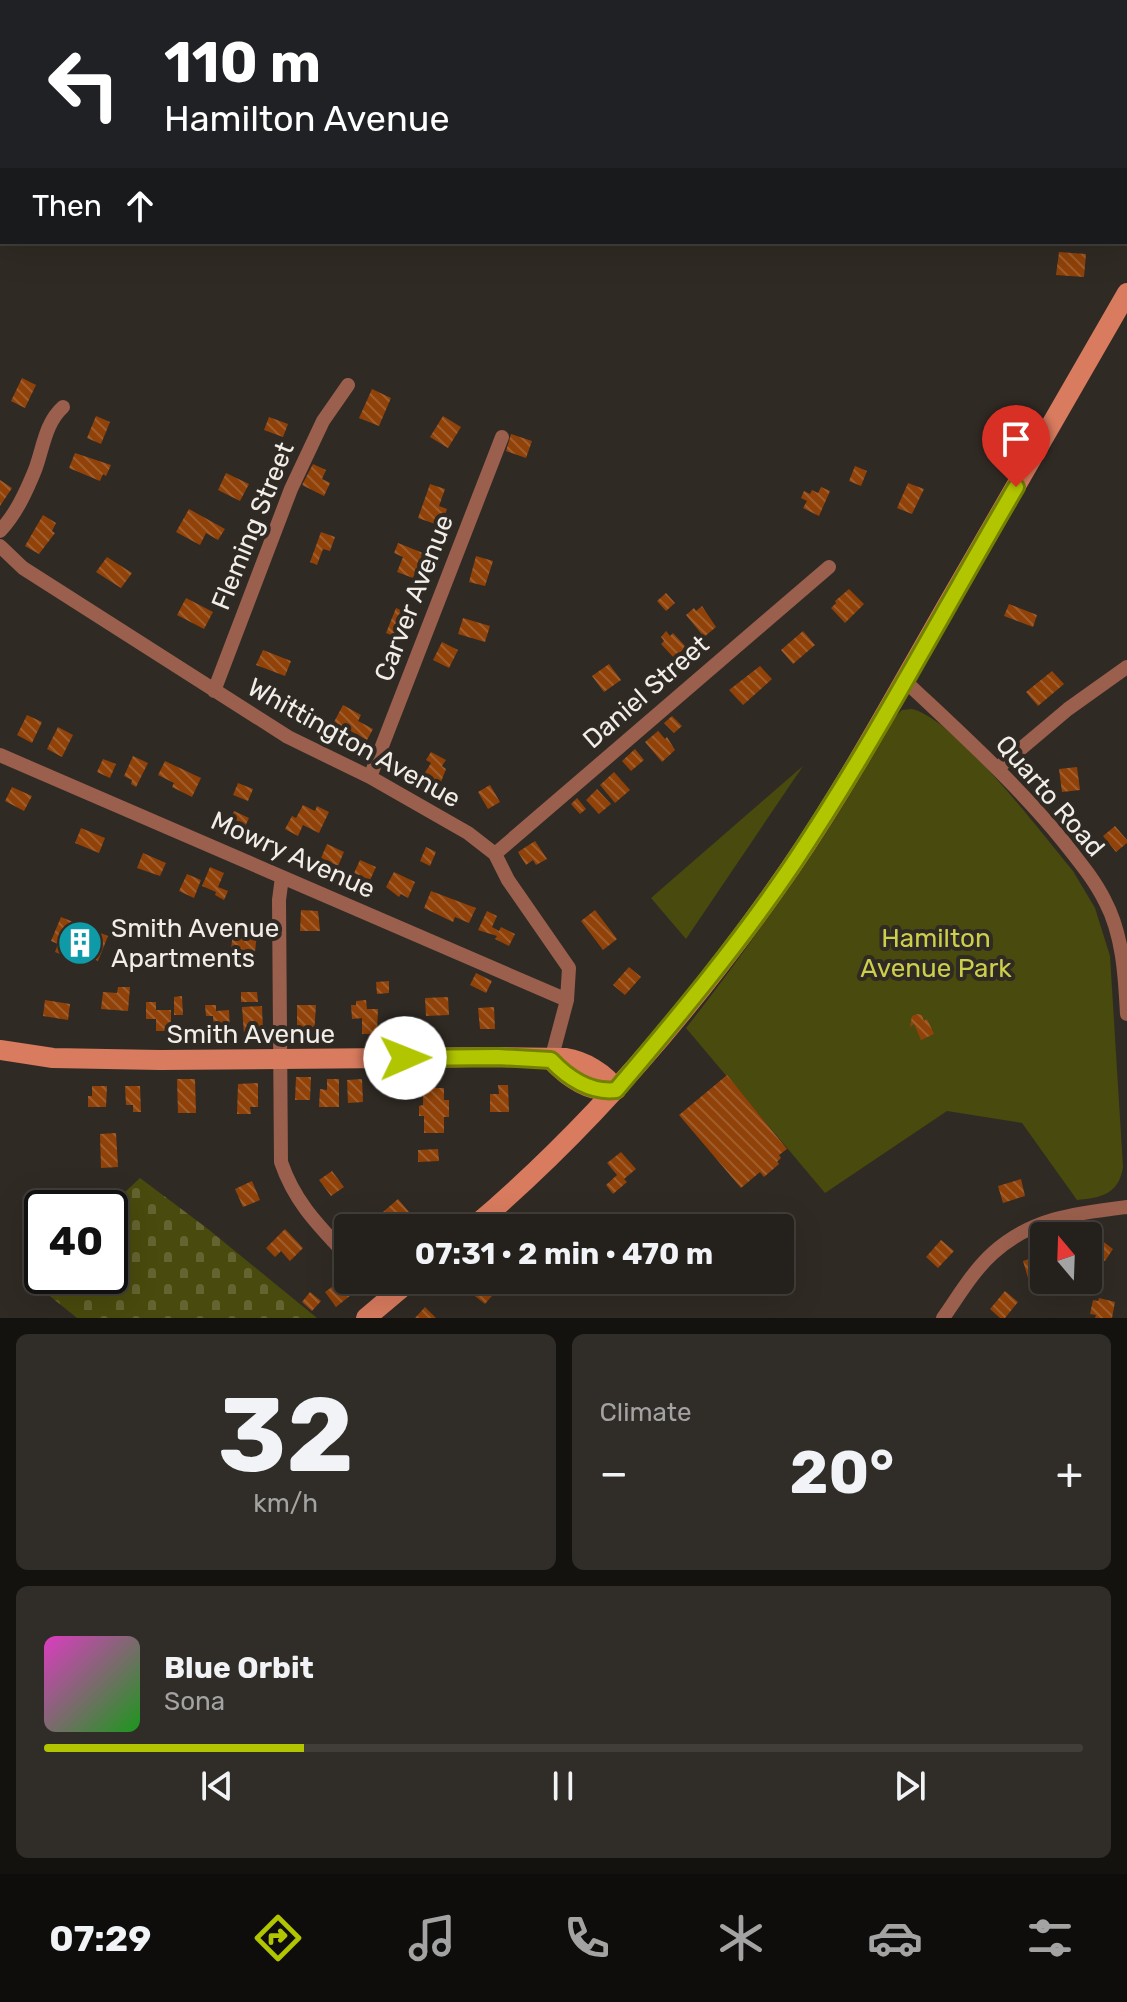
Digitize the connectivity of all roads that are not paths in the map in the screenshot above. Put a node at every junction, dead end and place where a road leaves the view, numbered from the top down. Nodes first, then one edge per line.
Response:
1 (1127, 293) edge
2 (348, 385) dead end
3 (63, 407) dead end
4 (502, 437) dead end
5 (0, 531) edge
6 (0, 546) edge
7 (829, 567) dead end
8 (1127, 667) edge
9 (904, 680) junction
10 (214, 691) junction
11 (0, 755) edge
12 (998, 768) junction
13 (370, 777) junction
14 (495, 854) junction
15 (282, 877) junction
16 (1126, 979) edge
17 (567, 1000) junction
18 (1127, 1014) edge
19 (0, 1050) edge
20 (551, 1060) junction
21 (281, 1061) junction
22 (616, 1090) junction
23 (1127, 1207) edge
24 (488, 1214) edge
25 (334, 1242) edge
26 (387, 1294) edge
27 (394, 1294) edge
28 (390, 1297) junction
29 (366, 1318) edge
30 (943, 1318) edge

1 - 9 main road
2 - 10 street, Fleming Street
3 - 5 street
4 - 13 street, Carver Avenue
6 - 10 street, Whittington Avenue
7 - 14 street, Daniel Street
8 - 12 street
9 - 12 street, Quarto Road
9 - 22 main road
10 - 13 street, Whittington Avenue
11 - 15 street, Mowry Avenue
12 - 16 street, Quarto Road
13 - 14 street, Whittington Avenue
14 - 17 street, Whittington Avenue
15 - 17 street, Mowry Avenue
15 - 21 street
16 - 18 street, Quarto Road
17 - 20 street, Whittington Avenue
19 - 21 main road, Smith Avenue
20 - 21 main road, Smith Avenue
20 - 22 main road, Smith Avenue
21 - 25 street
22 - 24 main road
23 - 30 street
26 - 28 street
27 - 28 main road
28 - 29 main road

